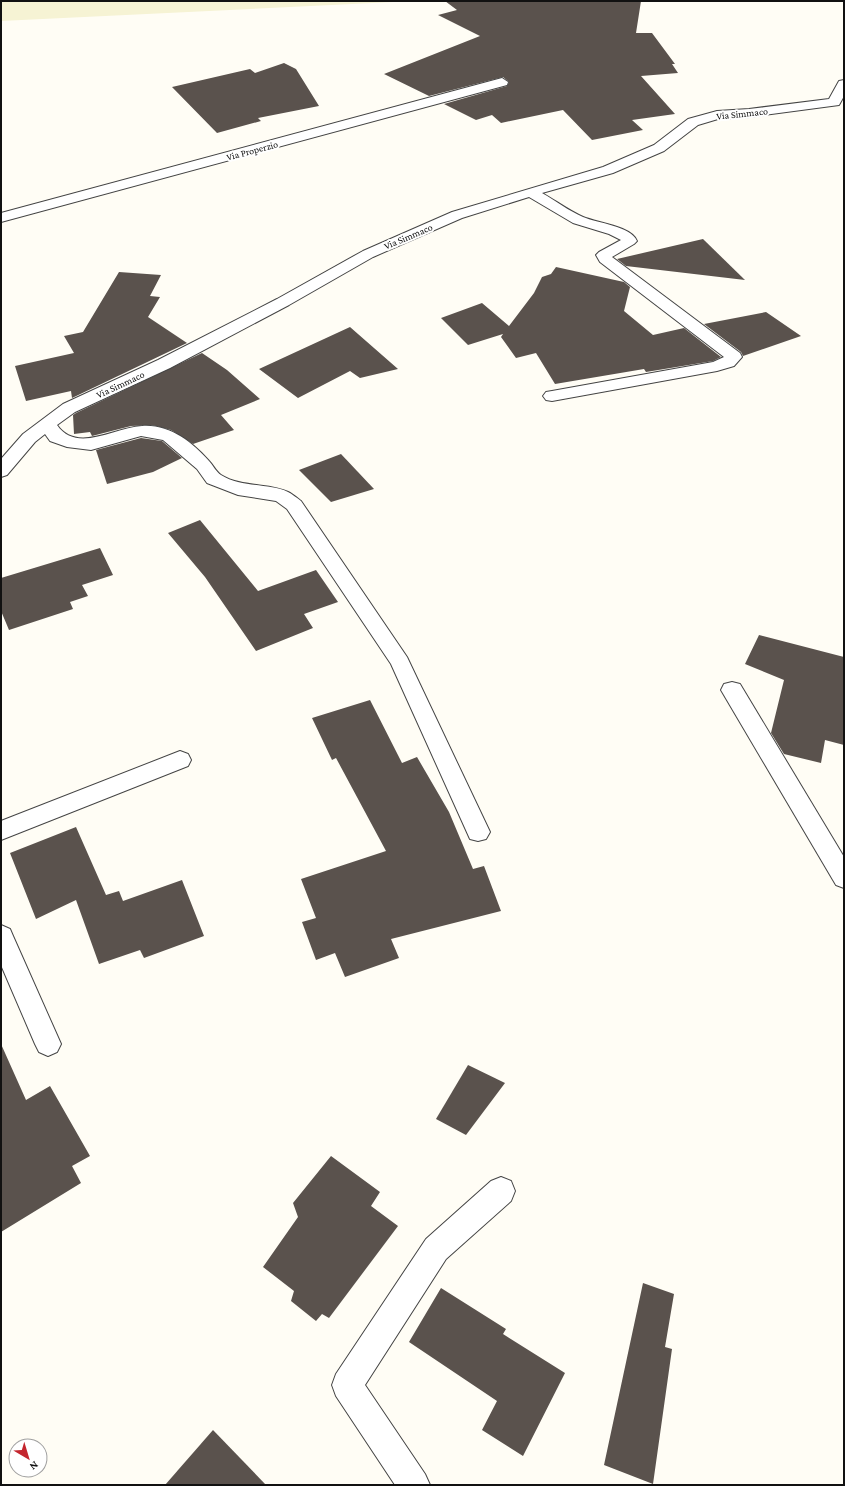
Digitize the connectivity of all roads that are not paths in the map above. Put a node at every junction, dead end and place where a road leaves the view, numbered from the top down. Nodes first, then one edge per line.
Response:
1 (502, 82) dead end
2 (844, 84) edge
3 (530, 192) junction
4 (1, 218) edge
5 (552, 396) dead end
6 (47, 424) junction
7 (1, 471) edge
8 (732, 690) dead end
9 (180, 760) dead end
10 (1, 831) edge
11 (478, 832) dead end
12 (844, 878) edge
13 (1, 936) edge
14 (48, 1044) dead end
15 (501, 1191) dead end
16 (414, 1485) edge

1 - 4 street, Via Properzio
2 - 3 street, Via Simmaco
3 - 5 street
3 - 6 street, Via Simmaco
6 - 7 street, Via Simmaco
6 - 11 street
8 - 12 street
9 - 10 street
13 - 14 street
15 - 16 street

